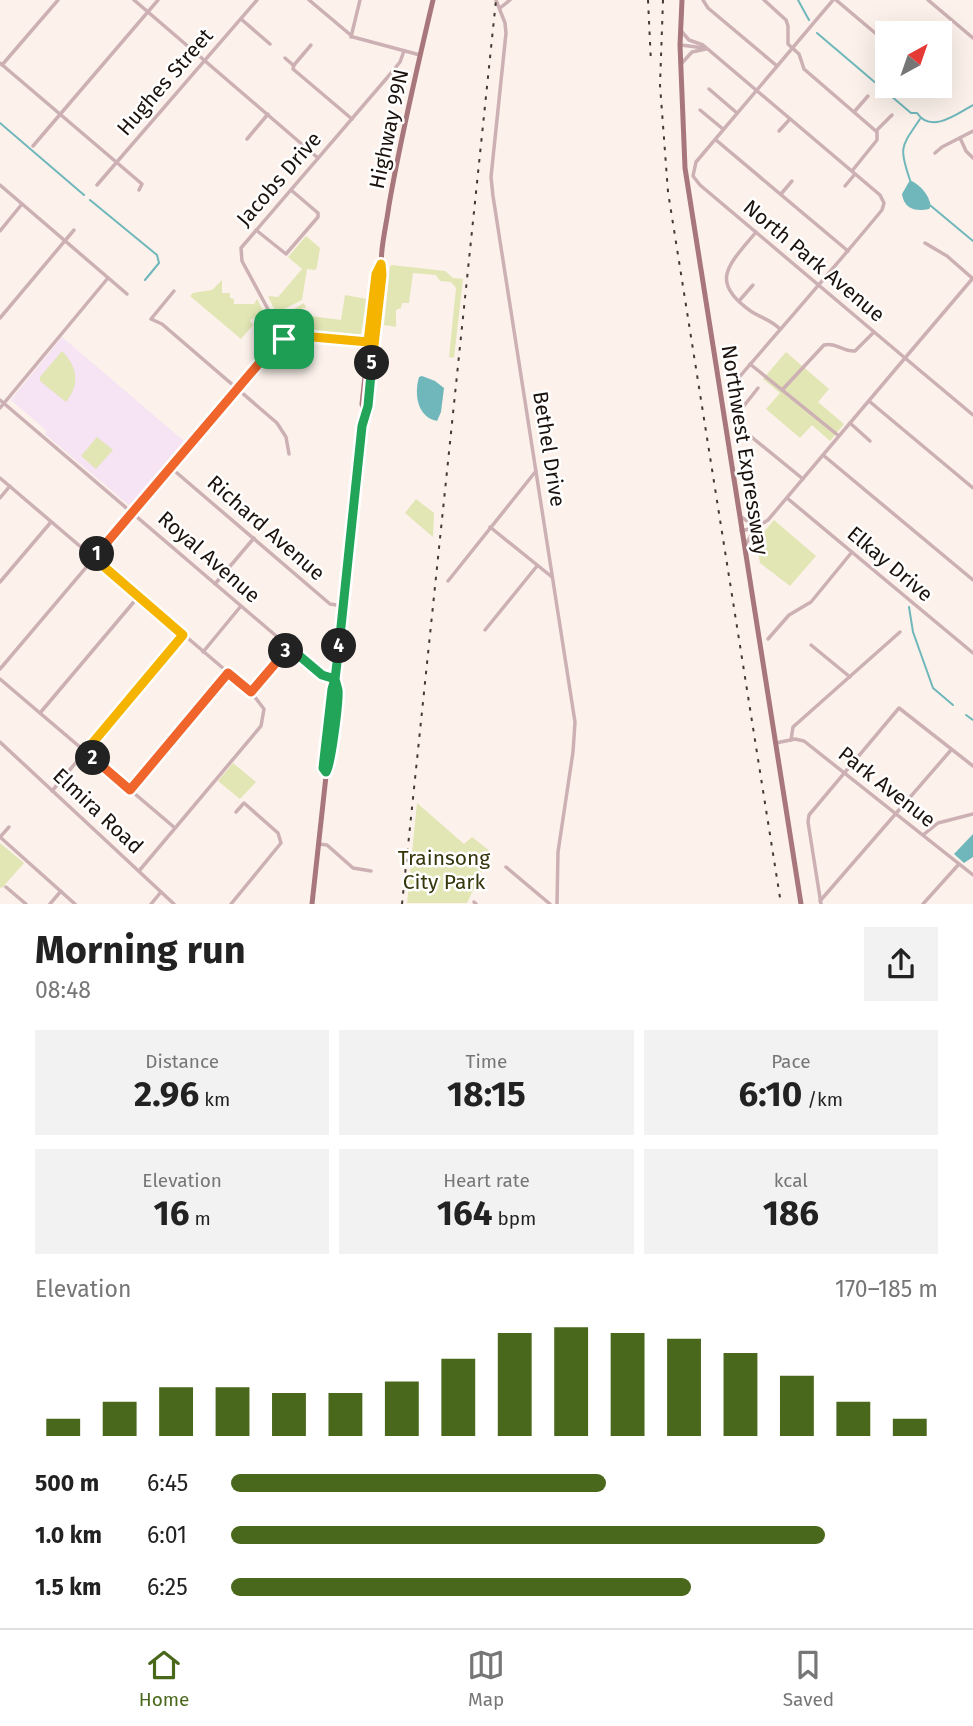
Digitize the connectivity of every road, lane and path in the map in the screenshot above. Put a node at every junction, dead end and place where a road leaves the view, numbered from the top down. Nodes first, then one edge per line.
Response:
1 (58, 0) edge
2 (134, 0) edge
3 (158, 0) edge
4 (257, 0) edge
5 (309, 0) edge
6 (360, 0) edge
7 (433, 0) edge
8 (496, 0) edge
9 (510, 0) edge
10 (682, 0) edge
11 (704, 0) edge
12 (834, 0) edge
13 (928, 0) edge
14 (766, 1) edge
15 (500, 8) junction
16 (148, 12) junction
17 (241, 19) junction
18 (681, 30) junction
19 (875, 33) edge
20 (351, 37) junction
21 (973, 38) edge
22 (270, 44) dead end
23 (680, 45) junction
24 (311, 46) dead end
25 (792, 48) junction
26 (706, 49) junction
27 (404, 51) junction
28 (420, 55) junction
29 (285, 58) dead end
30 (205, 60) junction
31 (1, 64) edge
32 (293, 65) junction
33 (680, 65) junction
34 (777, 66) junction
35 (709, 89) dead end
36 (756, 90) junction
37 (868, 96) dead end
38 (701, 110) dead end
39 (854, 112) junction
40 (737, 113) junction
41 (268, 114) junction
42 (60, 115) junction
43 (892, 115) dead end
44 (352, 119) junction
45 (790, 119) junction
46 (723, 129) junction
47 (779, 131) dead end
48 (876, 131) junction
49 (973, 131) edge
50 (960, 138) junction
51 (247, 139) dead end
52 (715, 139) junction
53 (33, 146) dead end
54 (935, 153) dead end
55 (318, 158) junction
56 (973, 158) edge
57 (116, 162) junction
58 (853, 172) junction
59 (792, 181) dead end
60 (0, 185) edge
61 (97, 185) dead end
62 (845, 186) dead end
63 (139, 190) dead end
64 (291, 190) junction
65 (780, 194) junction
66 (22, 204) junction
67 (74, 230) dead end
68 (256, 230) junction
69 (0, 231) edge
70 (756, 232) junction
71 (65, 241) junction
72 (925, 243) dead end
73 (848, 251) junction
74 (108, 278) junction
75 (973, 278) edge
76 (753, 285) dead end
77 (819, 286) junction
78 (174, 291) dead end
79 (127, 294) dead end
80 (739, 301) junction
81 (0, 318) edge
82 (780, 329) junction
83 (874, 332) junction
84 (284, 339) junction
85 (371, 342) junction
86 (905, 358) junction
87 (750, 364) junction
88 (735, 382) dead end
89 (758, 388) dead end
90 (237, 389) junction
91 (783, 389) junction
92 (2, 401) edge
93 (869, 401) junction
94 (0, 408) edge
95 (973, 415) edge
96 (850, 424) junction
97 (839, 436) junction
98 (870, 440) dead end
99 (289, 454) dead end
100 (823, 456) junction
101 (170, 467) junction
102 (536, 471) junction
103 (0, 478) edge
104 (803, 480) junction
105 (9, 486) junction
106 (973, 488) edge
107 (0, 498) edge
108 (787, 498) junction
109 (132, 512) junction
110 (739, 515) junction
111 (51, 522) junction
112 (490, 527) junction
113 (757, 527) junction
114 (741, 531) junction
115 (254, 538) junction
116 (744, 547) junction
117 (852, 552) junction
118 (94, 558) junction
119 (537, 566) junction
120 (552, 577) junction
121 (973, 580) edge
122 (448, 581) dead end
123 (0, 582) edge
124 (215, 584) junction
125 (138, 596) junction
126 (241, 606) junction
127 (343, 606) junction
128 (485, 630) dead end
129 (900, 632) dead end
130 (183, 635) junction
131 (768, 639) dead end
132 (811, 645) dead end
133 (289, 647) junction
134 (203, 652) junction
135 (973, 653) edge
136 (0, 669) edge
137 (228, 673) junction
138 (850, 677) junction
139 (0, 679) edge
140 (335, 681) junction
141 (251, 692) junction
142 (40, 713) junction
143 (791, 740) junction
144 (0, 742) edge
145 (776, 743) junction
146 (951, 750) junction
147 (85, 752) junction
148 (973, 766) edge
149 (844, 773) junction
150 (130, 790) junction
151 (52, 791) junction
152 (236, 812) dead end
153 (897, 814) junction
154 (973, 814) edge
155 (9, 827) dead end
156 (175, 828) junction
157 (923, 835) junction
158 (0, 837) edge
159 (319, 844) junction
160 (959, 864) junction
161 (506, 867) dead end
162 (371, 871) dead end
163 (139, 872) junction
164 (973, 875) edge
165 (6, 887) dead end
166 (61, 891) junction
167 (161, 892) junction
168 (821, 902) edge
169 (26, 904) edge
170 (50, 904) edge
171 (75, 904) edge
172 (151, 904) edge
173 (174, 904) edge
174 (232, 904) edge
175 (312, 904) edge
176 (550, 904) edge
177 (557, 904) edge
178 (801, 904) edge
179 (923, 904) edge

1 - 31 street
2 - 16 street
3 - 16 street
4 - 17 street, Hughes Street
5 - 20 street
6 - 20 street
7 - 28 main road, Highway 99N
8 - 15 street, Bethel Drive
9 - 15 street
10 - 18 main road, Northwest Expressway
11 - 34 street
12 - 19 street
12 - 25 street, North Park Avenue
13 - 21 street
14 - 25 street
15 - 102 street, Bethel Drive
16 - 30 street
16 - 42 street
17 - 22 street
17 - 30 street, Hughes Street
18 - 23 main road, Northwest Expressway
18 - 26 street
20 - 27 street
23 - 26 street
23 - 33 main road, Northwest Expressway
24 - 32 street
25 - 34 street, North Park Avenue
25 - 39 street
26 - 33 street
26 - 36 street
27 - 28 street
27 - 44 street, Jacobs Drive
28 - 85 main road, Highway 99N
29 - 32 street
30 - 41 street
30 - 57 street, Hughes Street
31 - 42 street
32 - 44 street
33 - 110 main road, Northwest Expressway
34 - 36 street, North Park Avenue
35 - 40 street
36 - 40 street, North Park Avenue
36 - 45 street
37 - 39 street
38 - 46 street
39 - 48 street
40 - 46 street, North Park Avenue
41 - 51 street
41 - 55 street
42 - 53 street
42 - 57 street
43 - 48 street
44 - 55 street, Jacobs Drive
45 - 47 street
45 - 58 street
46 - 52 street, North Park Avenue
48 - 58 street
49 - 50 street
50 - 54 street
50 - 56 street
52 - 65 street
52 - 70 street, North Park Avenue
55 - 64 street, Jacobs Drive
57 - 61 street, Hughes Street
57 - 63 street
58 - 62 street
58 - 73 street
59 - 65 street
60 - 66 street
64 - 68 street, Jacobs Drive
64 - 68 street
65 - 73 street
66 - 69 street
66 - 71 street
67 - 71 street
68 - 84 street, Jacobs Drive
70 - 77 street, North Park Avenue
70 - 80 street
71 - 74 street
71 - 81 street
72 - 75 street
73 - 77 street
74 - 79 street
74 - 92 street
75 - 86 street
76 - 80 street
77 - 82 street
77 - 83 street, North Park Avenue
78 - 90 street
80 - 82 street
82 - 87 street
83 - 86 street, North Park Avenue
83 - 91 street
84 - 85 street
84 - 90 street
85 - 127 main road, Highway 99N
86 - 93 street
86 - 95 street, North Park Avenue
87 - 88 street
87 - 91 street
89 - 104 street
90 - 99 street
90 - 101 street
91 - 97 street
92 - 94 street
92 - 109 street, Royal Avenue
93 - 96 street
93 - 106 street
96 - 97 street
96 - 98 street
97 - 100 street
100 - 104 street
100 - 121 street
101 - 109 street
101 - 115 street, Richard Avenue
102 - 112 street
102 - 120 street, Bethel Drive
103 - 105 street
104 - 108 street
105 - 107 street
105 - 111 street
108 - 113 street
108 - 117 street, Elkay Drive
109 - 118 street
109 - 124 street, Royal Avenue
110 - 113 street
110 - 114 main road, Northwest Expressway
111 - 118 street
111 - 123 street
112 - 119 street
112 - 122 street
113 - 114 street
113 - 116 street
114 - 116 main road, Northwest Expressway
115 - 124 street
115 - 127 street, Richard Avenue
116 - 145 main road, Northwest Expressway
117 - 131 street
117 - 135 street, Elkay Drive
118 - 125 street
118 - 136 street
119 - 120 street
119 - 128 street
120 - 177 street, Bethel Drive
124 - 126 street, Royal Avenue
125 - 130 street
125 - 142 street
126 - 133 street, Royal Avenue
126 - 134 street
127 - 140 main road, Highway 99N
129 - 138 street
130 - 134 street
130 - 147 street
132 - 138 street
133 - 140 street, Royal Avenue
133 - 141 street
134 - 137 street
137 - 141 street
137 - 150 street
138 - 143 street
139 - 142 street
140 - 159 main road, Highway 99N
141 - 156 street
142 - 147 street
143 - 145 street
143 - 149 street, Park Avenue
144 - 151 street, Elmira Road
145 - 178 main road, Northwest Expressway
146 - 148 street
146 - 149 street
146 - 153 street
147 - 150 street
147 - 151 street
149 - 153 street, Park Avenue
149 - 168 street
150 - 156 street
151 - 163 street, Elmira Road
152 - 174 street
153 - 157 street, Park Avenue
153 - 168 street
154 - 157 street
155 - 158 street
156 - 163 street
157 - 160 street, Park Avenue
158 - 166 street
159 - 162 street
159 - 175 main road, Highway 99N
160 - 164 street, Park Avenue
160 - 179 street
161 - 176 street
163 - 167 street, Elmira Road
165 - 169 street
166 - 170 street
166 - 171 street
167 - 172 street
167 - 173 street, Elmira Road

